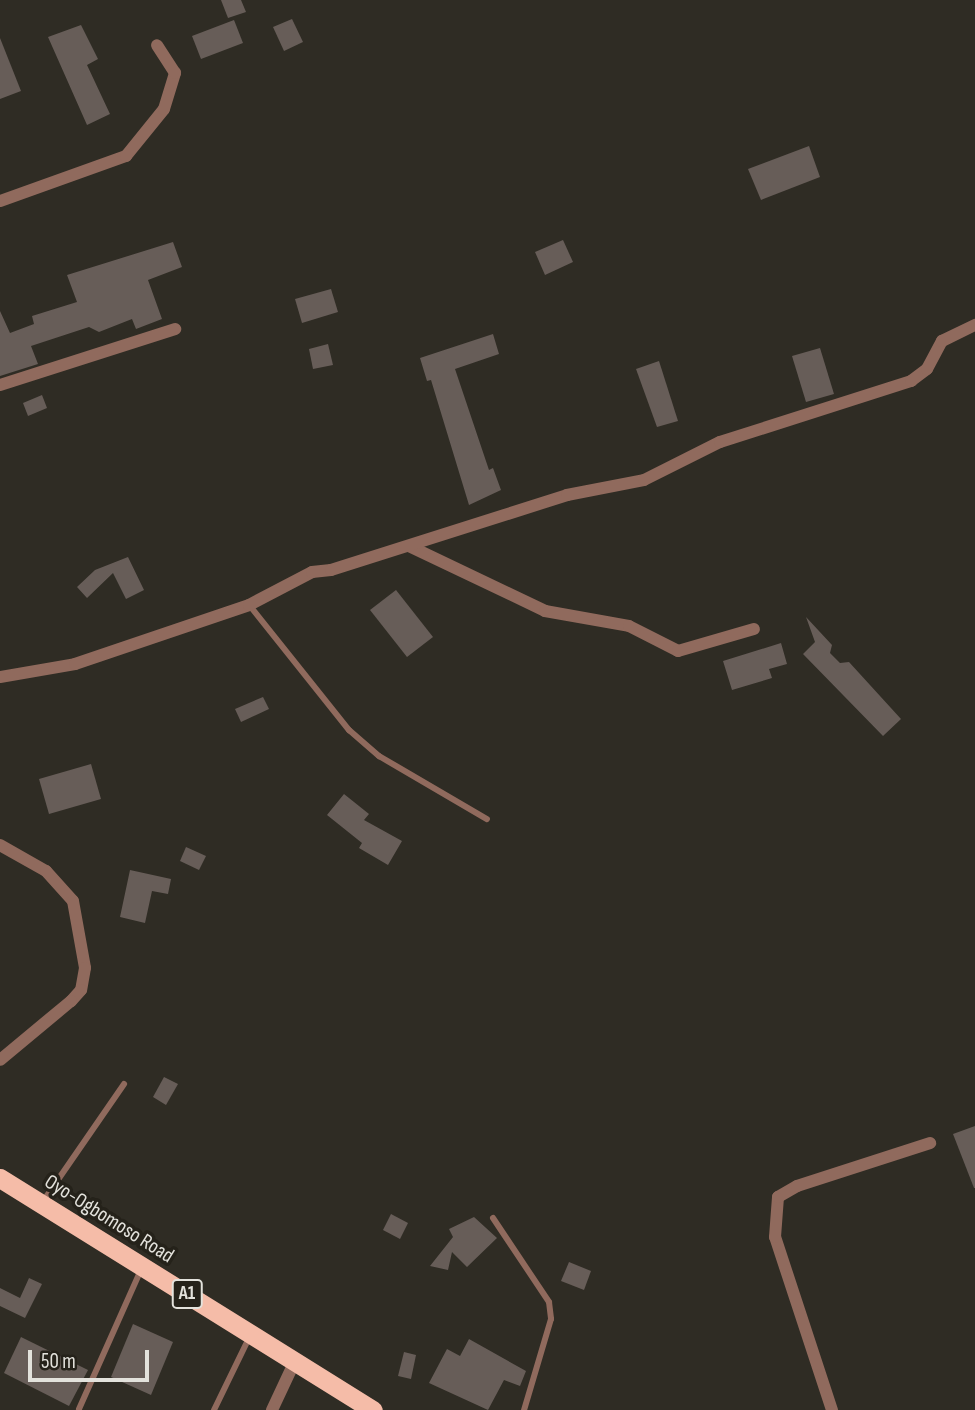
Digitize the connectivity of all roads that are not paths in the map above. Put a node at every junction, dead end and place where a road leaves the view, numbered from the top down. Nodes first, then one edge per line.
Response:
1 (157, 45) dead end
2 (0, 201) edge
3 (975, 325) edge
4 (175, 329) dead end
5 (0, 384) edge
6 (409, 546) junction
7 (249, 604) junction
8 (754, 629) dead end
9 (0, 677) edge
10 (487, 819) dead end
11 (0, 845) edge
12 (0, 1060) edge
13 (124, 1083) dead end
14 (930, 1143) dead end
15 (0, 1178) edge
16 (41, 1204) junction
17 (493, 1218) dead end
18 (142, 1267) junction
19 (251, 1334) junction
20 (295, 1361) junction
21 (79, 1409) edge
22 (215, 1410) edge
23 (272, 1410) edge
24 (373, 1410) edge
25 (524, 1410) edge
26 (832, 1410) edge

1 - 2 street
3 - 6 street
4 - 5 street
6 - 7 street
6 - 8 street
7 - 9 street
7 - 10 lane
11 - 12 street
13 - 16 lane
14 - 26 street
15 - 16 highway, Oyo-Ogbomoso Road / A1
16 - 18 highway, Oyo-Ogbomoso Road / A1
17 - 25 lane
18 - 19 highway, Oyo-Ogbomoso Road / A1
18 - 21 lane
19 - 20 highway, Oyo-Ogbomoso Road / A1
19 - 22 lane
20 - 23 street
20 - 24 highway, Oyo-Ogbomoso Road / A1

